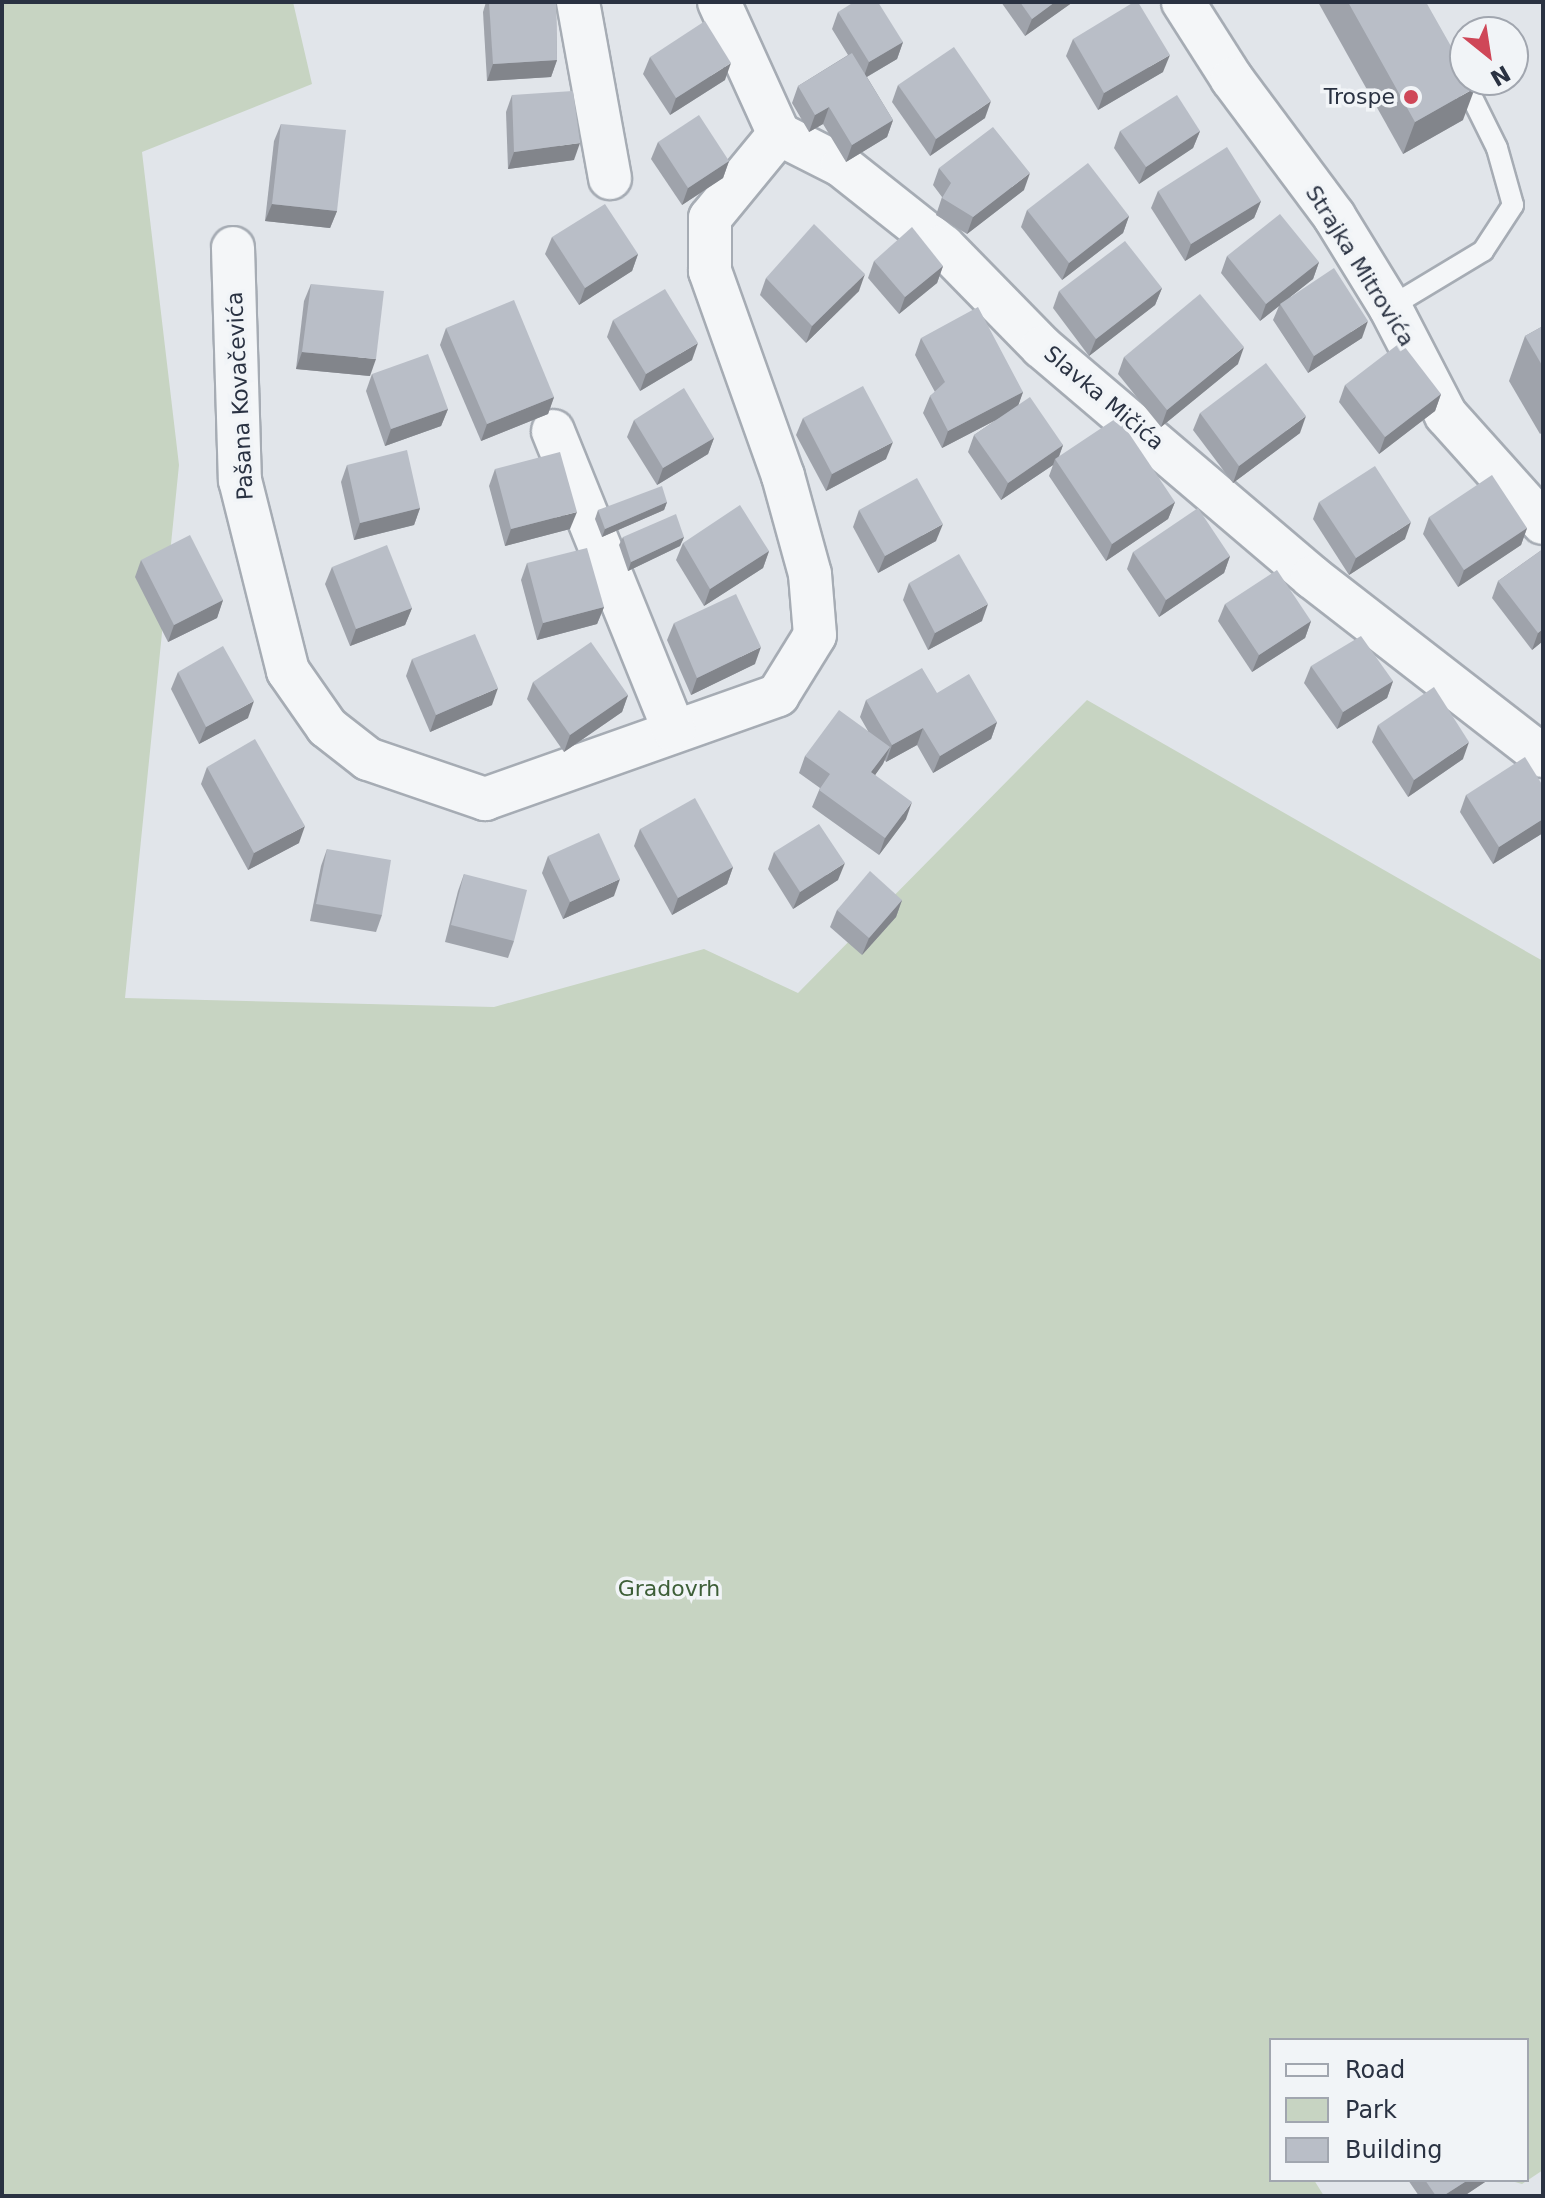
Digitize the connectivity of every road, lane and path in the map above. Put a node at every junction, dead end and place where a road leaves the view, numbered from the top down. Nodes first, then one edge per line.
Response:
1 (578, 2) edge
2 (719, 2) edge
3 (1183, 2) edge
4 (1447, 51) edge
5 (779, 134) junction
6 (610, 178) dead end
7 (233, 248) dead end
8 (1390, 307) junction
9 (553, 431) dead end
10 (1543, 523) edge
11 (674, 731) junction
12 (1543, 756) edge

1 - 6 street
2 - 5 street
3 - 8 street, Strajka Mitrovića
4 - 8 lane
5 - 11 street, Pašana Kovačevića
5 - 12 street, Slavka Mičića
7 - 11 street, Pašana Kovačevića
8 - 10 street, Strajka Mitrovića
9 - 11 street

